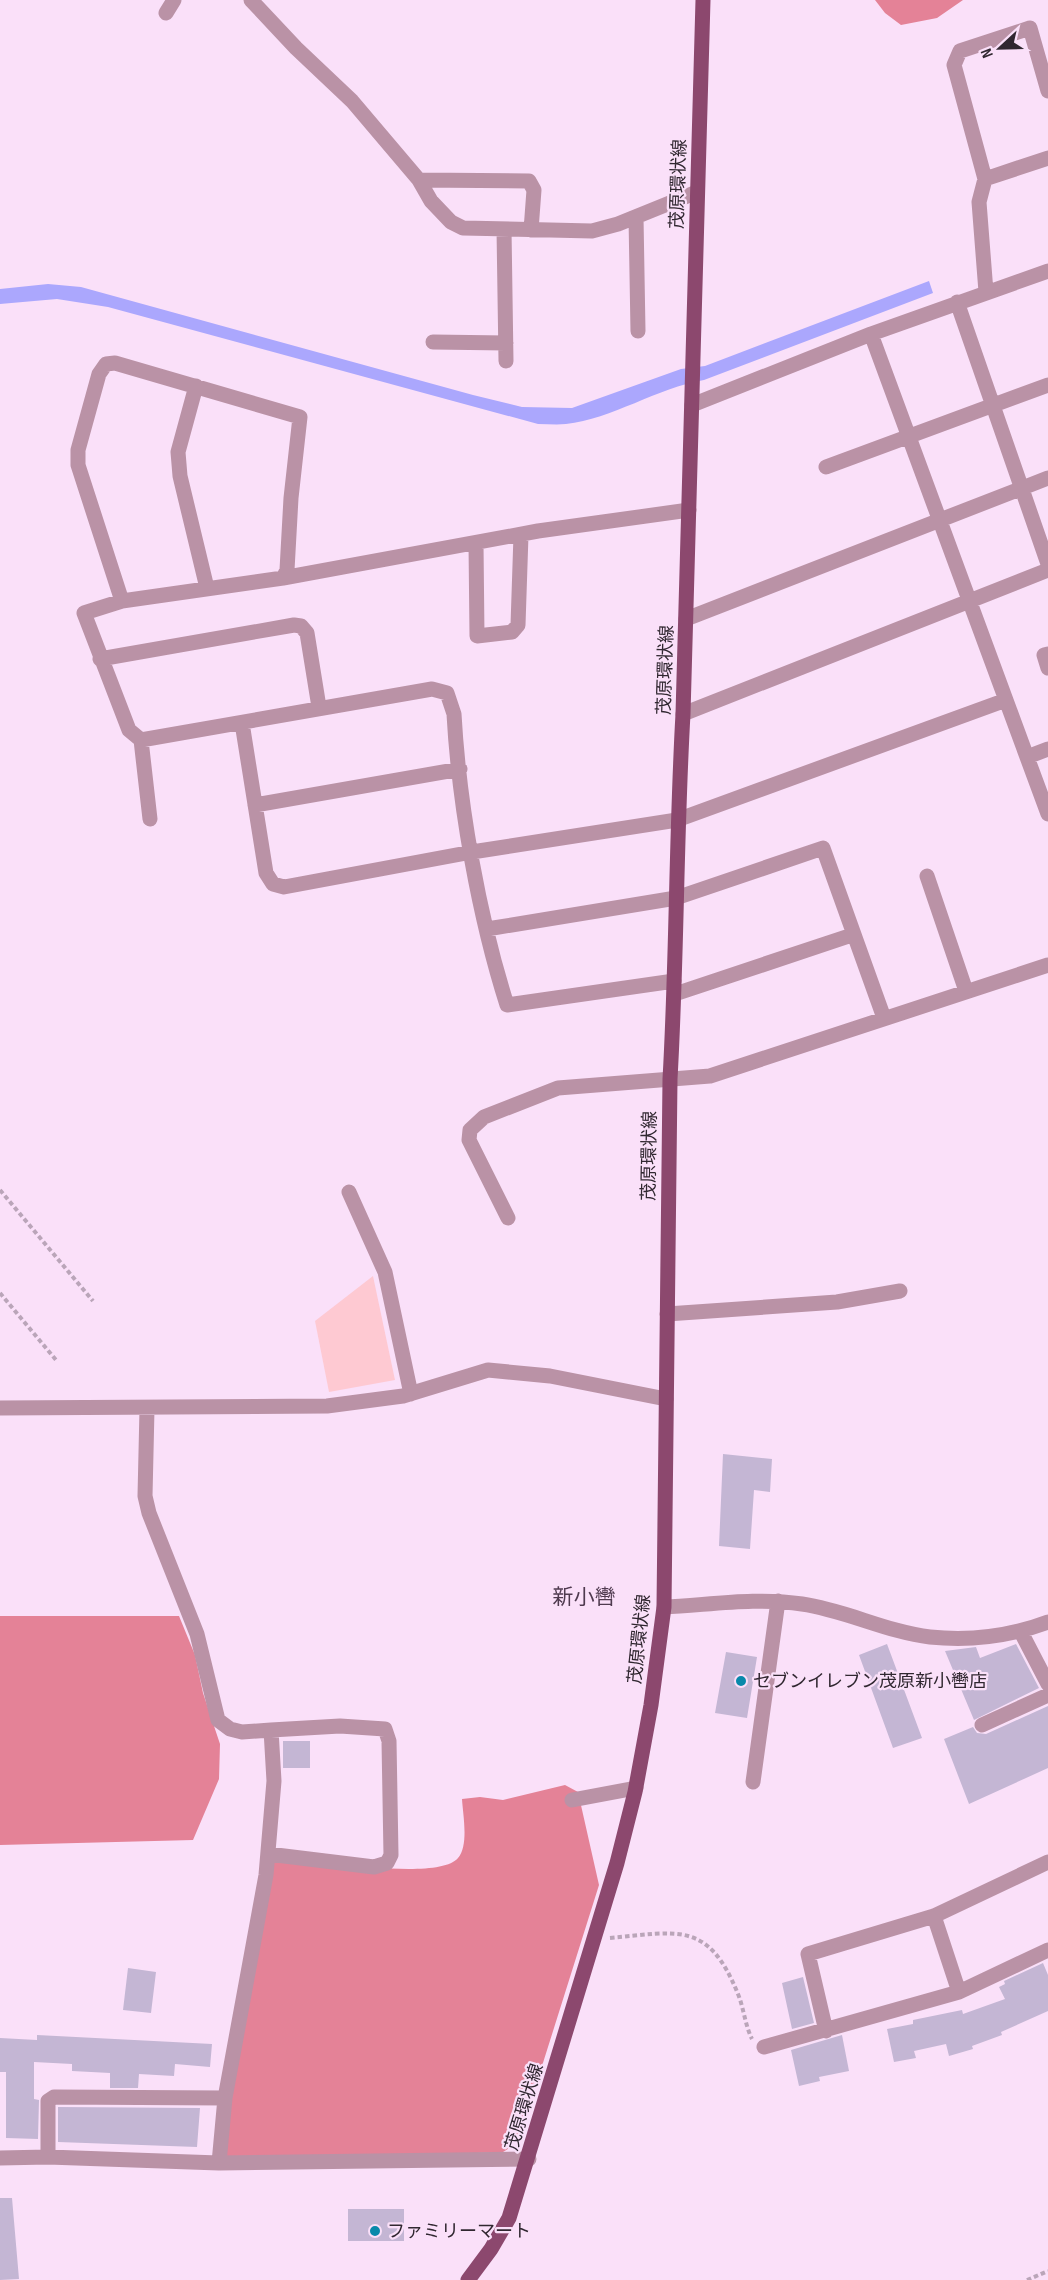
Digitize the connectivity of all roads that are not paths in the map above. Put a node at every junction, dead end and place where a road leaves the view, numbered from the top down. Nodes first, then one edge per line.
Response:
1 (251, 0) edge
2 (703, 0) edge
3 (1048, 91) edge
4 (1048, 158) edge
5 (985, 179) junction
6 (419, 180) junction
7 (697, 192) junction
8 (636, 217) junction
9 (504, 229) junction
10 (531, 230) junction
11 (1048, 271) edge
12 (986, 292) junction
13 (957, 302) junction
14 (638, 331) dead end
15 (872, 334) junction
16 (433, 342) dead end
17 (506, 343) junction
18 (506, 361) dead end
19 (1048, 385) edge
20 (196, 386) junction
21 (692, 405) junction
22 (993, 405) junction
23 (909, 436) junction
24 (826, 466) dead end
25 (1048, 478) edge
26 (1022, 488) junction
27 (689, 510) junction
28 (940, 520) junction
29 (521, 535) junction
30 (476, 544) junction
31 (1048, 564) edge
32 (1048, 570) edge
33 (283, 578) junction
34 (207, 588) junction
35 (122, 601) junction
36 (970, 601) junction
37 (686, 619) junction
38 (1048, 654) edge
39 (100, 659) junction
40 (1048, 668) edge
41 (1006, 700) junction
42 (319, 707) junction
43 (683, 714) junction
44 (242, 723) junction
45 (141, 740) junction
46 (1048, 749) edge
47 (1027, 757) junction
48 (460, 769) junction
49 (255, 805) junction
50 (1048, 814) edge
51 (150, 819) dead end
52 (677, 820) junction
53 (472, 852) junction
54 (927, 876) dead end
55 (675, 898) junction
56 (487, 929) junction
57 (852, 934) junction
58 (1048, 965) edge
59 (675, 988) junction
60 (966, 991) junction
61 (884, 1018) junction
62 (670, 1078) junction
63 (349, 1192) dead end
64 (508, 1218) dead end
65 (900, 1291) dead end
66 (667, 1314) junction
67 (411, 1394) junction
68 (666, 1399) junction
69 (0, 1408) edge
70 (147, 1408) junction
71 (778, 1601) junction
72 (664, 1607) junction
73 (1048, 1622) edge
74 (1021, 1632) junction
75 (1048, 1684) edge
76 (1048, 1695) edge
77 (982, 1725) dead end
78 (271, 1730) junction
79 (753, 1782) dead end
80 (636, 1788) junction
81 (572, 1800) dead end
82 (268, 1854) junction
83 (1048, 1862) edge
84 (934, 1916) junction
85 (1048, 1950) edge
86 (959, 1992) junction
87 (826, 2031) junction
88 (764, 2047) road end
89 (225, 2098) junction
90 (48, 2157) junction
91 (0, 2158) edge
92 (529, 2159) junction
93 (219, 2163) junction
94 (468, 2280) edge

1 - 6 street
2 - 7 main road, 茂原環状線
3 - 5 street
4 - 5 street
5 - 12 street
6 - 9 street
6 - 10 street
7 - 8 street
7 - 21 main road, 茂原環状線
8 - 10 street
8 - 14 street
9 - 10 street
9 - 17 street
11 - 12 street
12 - 13 street
13 - 15 street
13 - 22 street
15 - 21 street
15 - 23 street
16 - 17 street
17 - 18 street
19 - 22 street
20 - 33 street
20 - 34 street
20 - 35 street
21 - 27 main road, 茂原環状線
22 - 23 street
22 - 26 street
23 - 24 street
23 - 28 street
25 - 26 street
26 - 28 street
26 - 31 street
27 - 29 street
27 - 37 main road, 茂原環状線
28 - 36 street
28 - 37 street
29 - 30 street
29 - 30 street
30 - 33 street
32 - 36 street
33 - 34 street
34 - 35 street
35 - 39 street
36 - 41 street
36 - 43 street
37 - 43 main road, 茂原環状線
38 - 40 street
39 - 42 street
39 - 45 street
41 - 47 street
41 - 52 street
42 - 44 street
42 - 48 street
43 - 52 main road, 茂原環状線
44 - 45 street
44 - 49 street
45 - 51 street
46 - 47 street
47 - 50 street
48 - 49 street
48 - 53 street
49 - 53 street
52 - 53 street
52 - 55 main road, 茂原環状線
53 - 56 street
54 - 60 street
55 - 56 street
55 - 57 street
55 - 59 main road, 茂原環状線
56 - 59 street
57 - 59 street
57 - 61 street
58 - 60 street
59 - 62 main road, 茂原環状線
60 - 61 street
61 - 62 street
62 - 64 street
62 - 66 main road, 茂原環状線
63 - 67 street
65 - 66 street
66 - 68 main road, 茂原環状線
67 - 68 street
67 - 70 street
68 - 72 main road, 茂原環状線
69 - 70 street
70 - 78 street
71 - 72 street
71 - 74 street
71 - 79 street
72 - 80 main road, 茂原環状線
73 - 74 street
74 - 75 street
76 - 77 street
78 - 82 street
78 - 82 street
80 - 81 street
80 - 92 main road, 茂原環状線
82 - 89 street
83 - 84 street
84 - 86 street
84 - 87 street
85 - 86 street
86 - 87 street
87 - 88 street
89 - 90 street
89 - 93 street
90 - 91 street
90 - 93 street
92 - 93 street
92 - 94 main road, 茂原環状線

